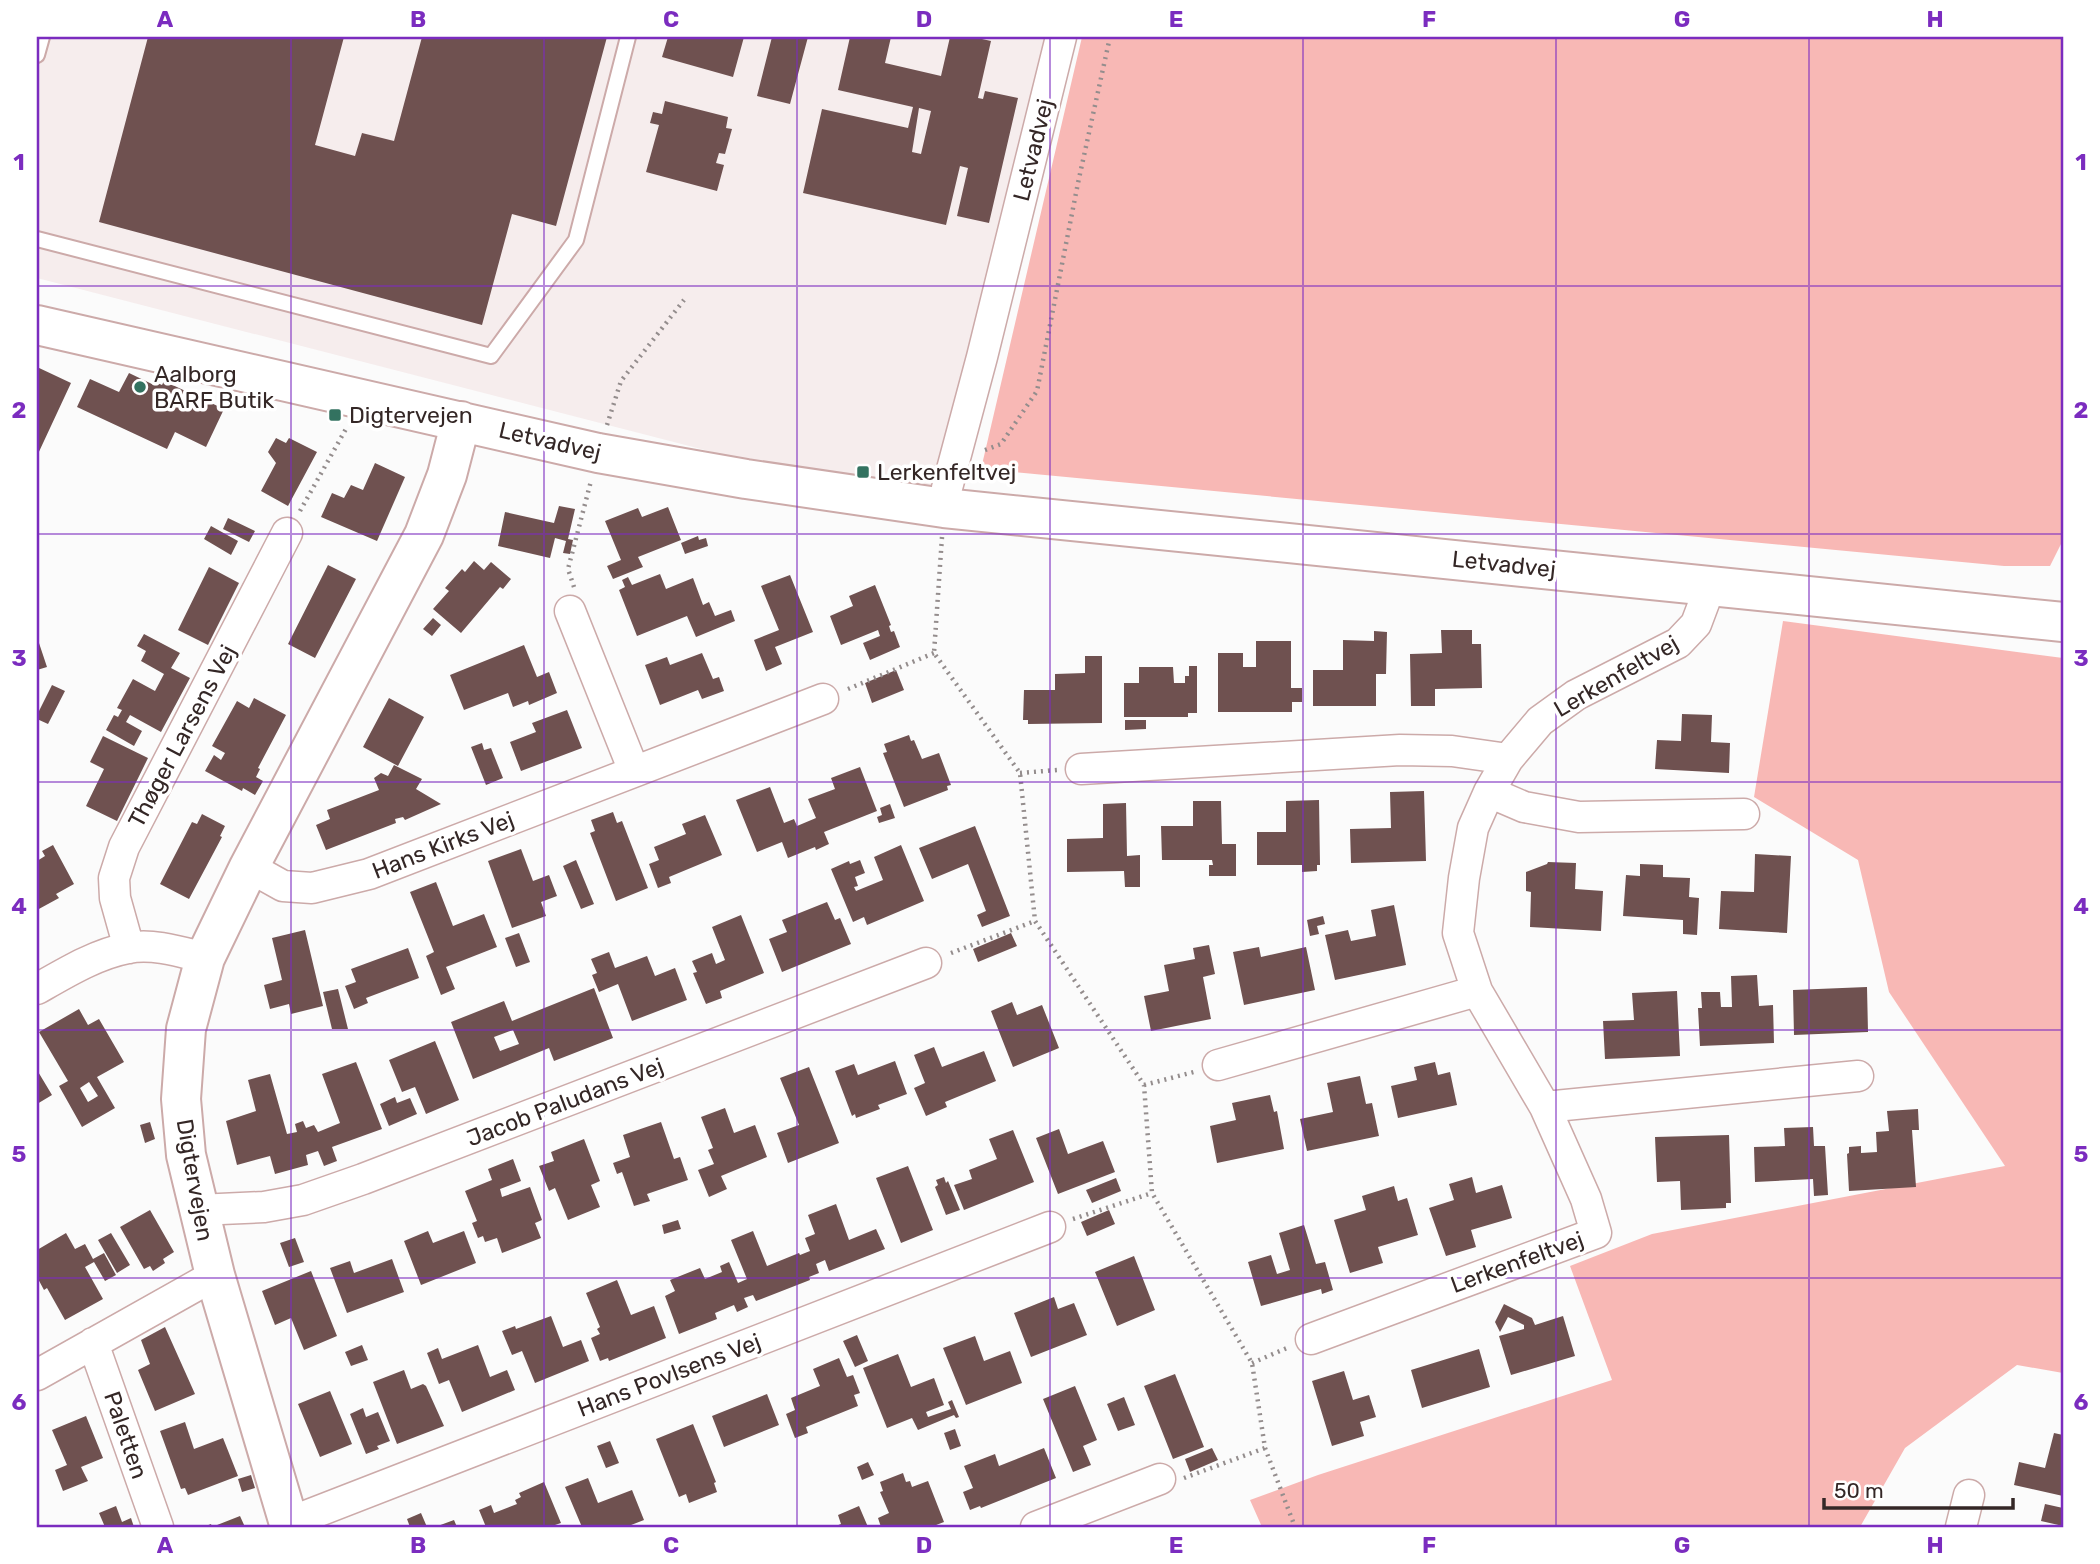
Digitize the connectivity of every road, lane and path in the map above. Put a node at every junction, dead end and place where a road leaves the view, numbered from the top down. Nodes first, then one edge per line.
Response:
1 (42, 37) edge
2 (628, 37) edge
3 (1061, 37) edge
4 (1110, 37) edge
5 (37, 55) edge
6 (37, 239) edge
7 (37, 325) edge
8 (357, 397) junction
9 (461, 421) junction
10 (955, 463) junction
11 (944, 508) junction
12 (287, 533) joint
13 (1708, 585) junction
14 (570, 611) dead end
15 (2063, 622) edge
16 (934, 653) junction
17 (824, 699) joint
18 (1508, 759) junction
19 (1081, 769) joint
20 (635, 771) junction
21 (1020, 773) junction
22 (1489, 792) junction
23 (1744, 814) dead end
24 (249, 867) junction
25 (1035, 921) junction
26 (129, 948) junction
27 (205, 958) junction
28 (926, 963) joint
29 (37, 989) edge
30 (1477, 991) junction
31 (1218, 1065) joint
32 (1857, 1076) dead end
33 (1144, 1085) junction
34 (1545, 1107) junction
35 (1152, 1193) junction
36 (198, 1210) junction
37 (1050, 1227) joint
38 (215, 1275) junction
39 (1311, 1339) joint
40 (93, 1343) junction
41 (1252, 1363) junction
42 (37, 1375) edge
43 (1265, 1448) junction
44 (1160, 1479) joint
45 (1969, 1495) dead end
46 (289, 1525) edge
47 (158, 1527) edge
48 (1036, 1527) edge
49 (1295, 1527) edge
50 (1961, 1527) edge

1 - 5 lane
2 - 6 lane
3 - 10 street, Letvadvej
4 - 10 path
7 - 8 street, Letvadvej
8 - 9 street, Letvadvej
8 - 12 path
9 - 11 street, Letvadvej
9 - 24 street, Digtervejen
10 - 11 street, Letvadvej
11 - 13 street, Letvadvej
11 - 16 path
12 - 26 street, Thøger Larsens Vej
13 - 15 street, Letvadvej
13 - 18 street, Lerkenfeltvej
14 - 20 street
16 - 17 path
16 - 21 path
17 - 20 street, Hans Kirks Vej
18 - 19 street
18 - 22 street, Lerkenfeltvej
19 - 21 path
20 - 24 street, Hans Kirks Vej
21 - 25 path
22 - 23 street
22 - 30 street, Lerkenfeltvej
24 - 27 street, Digtervejen
25 - 28 path
25 - 33 path
26 - 27 street
26 - 29 street
27 - 36 street, Digtervejen
28 - 36 street, Jacob Paludans Vej
30 - 31 street
30 - 34 street, Lerkenfeltvej
31 - 33 path
32 - 34 street
33 - 35 path
34 - 39 street, Lerkenfeltvej
35 - 37 path
35 - 41 path
36 - 38 street, Digtervejen
37 - 46 street, Hans Povlsens Vej
38 - 40 street
38 - 46 street, Digtervejen
39 - 41 path
40 - 42 street
40 - 47 street, Paletten
41 - 43 path
43 - 44 path
43 - 49 path
44 - 48 street
45 - 50 street

